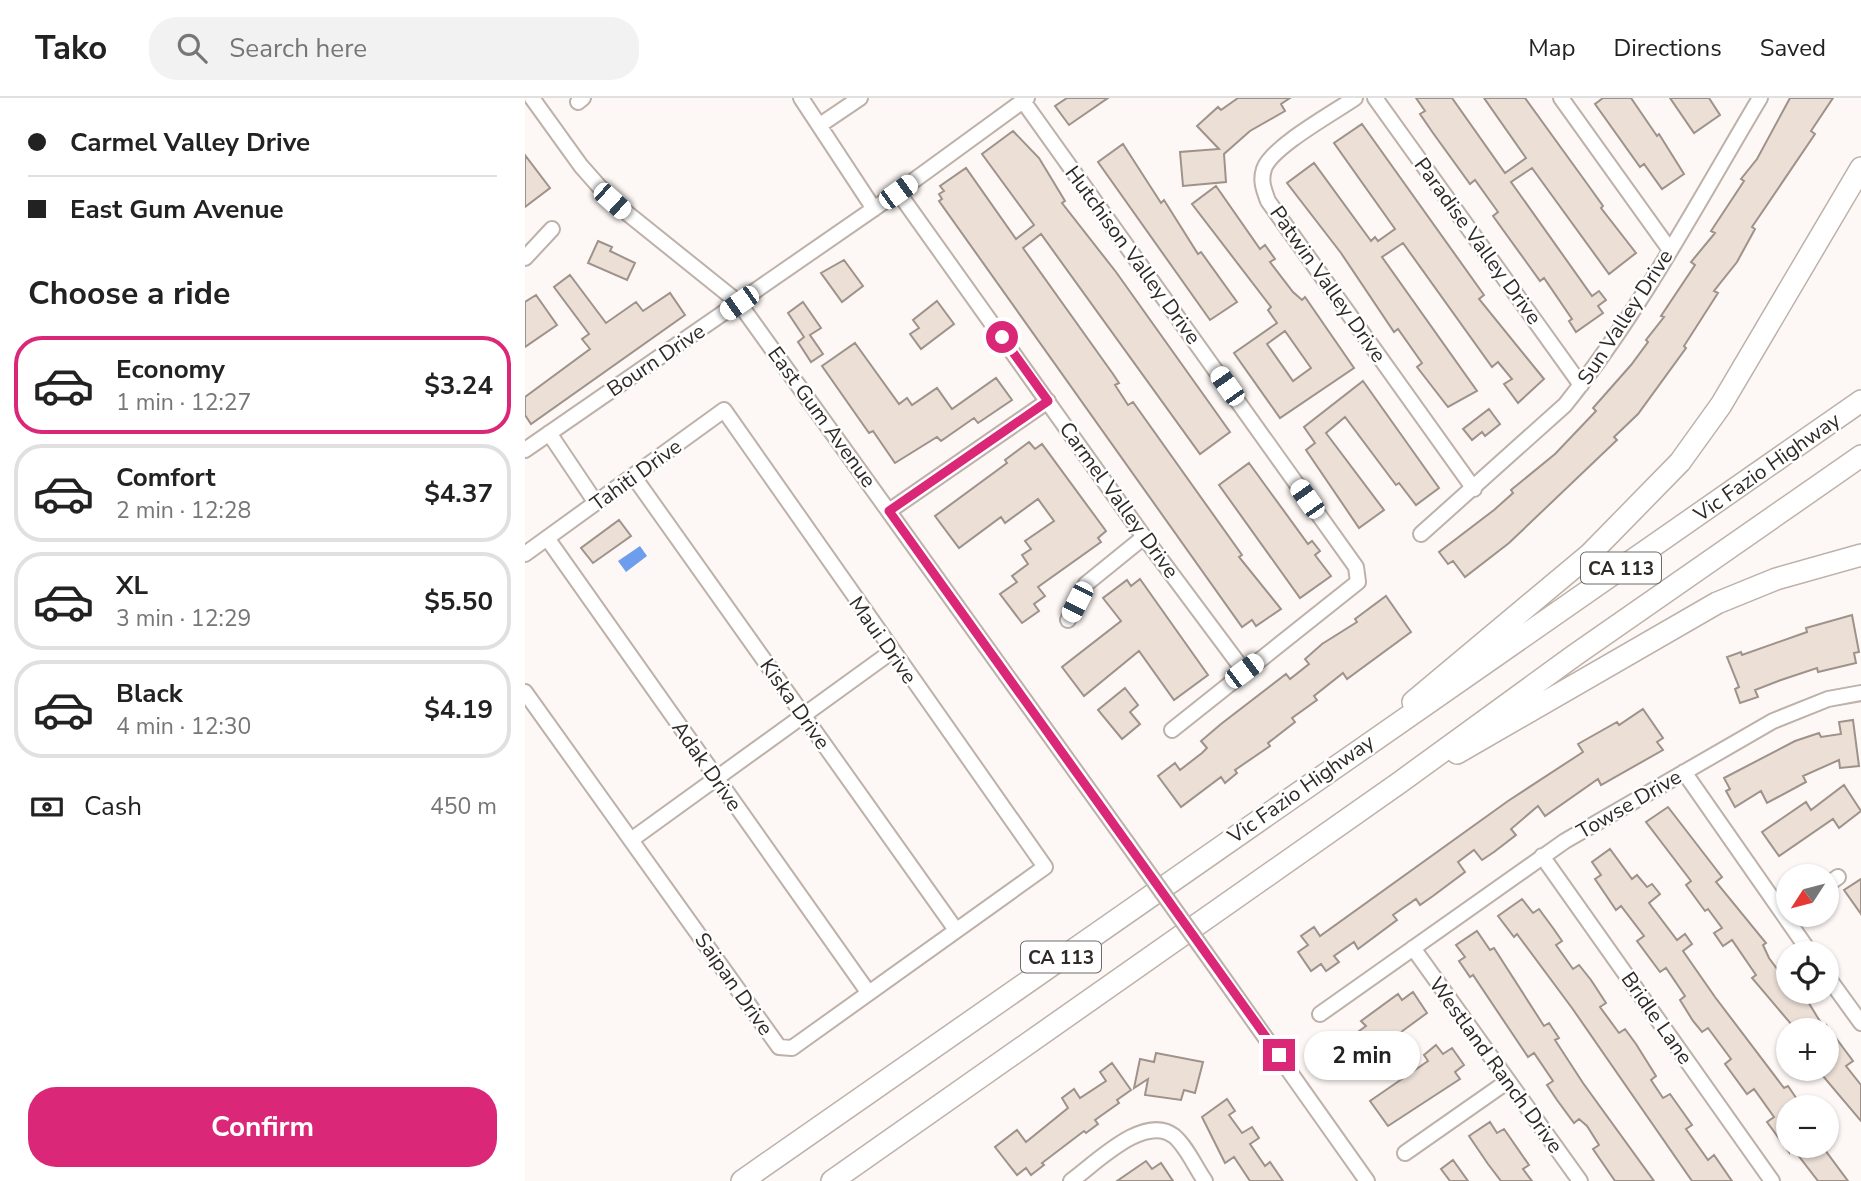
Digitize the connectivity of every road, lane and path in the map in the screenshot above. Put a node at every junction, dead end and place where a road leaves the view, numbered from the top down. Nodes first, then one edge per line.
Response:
1 (532, 98) edge
2 (801, 98) edge
3 (860, 98) edge
4 (1355, 98) edge
5 (1375, 98) edge
6 (1561, 98) edge
7 (1743, 98) edge
8 (1025, 99) edge
9 (1756, 104) edge
10 (820, 125) junction
11 (1861, 168) edge
12 (898, 192) junction
13 (874, 209) junction
14 (552, 229) dead end
15 (1669, 250) junction
16 (525, 258) edge
17 (739, 303) junction
18 (1581, 385) junction
19 (1048, 401) junction
20 (1861, 401) edge
21 (724, 410) joint
22 (549, 433) junction
23 (525, 450) edge
24 (1861, 456) edge
25 (634, 477) junction
26 (1474, 489) junction
27 (596, 503) junction
28 (889, 511) junction
29 (1421, 534) dead end
30 (1144, 537) junction
31 (547, 538) junction
32 (525, 554) edge
33 (1861, 555) edge
34 (1068, 620) dead end
35 (891, 652) junction
36 (1244, 671) junction
37 (525, 692) edge
38 (1861, 693) edge
39 (804, 717) junction
40 (1172, 730) dead end
41 (1380, 734) junction
42 (1684, 772) junction
43 (716, 778) junction
44 (1399, 783) junction
45 (631, 840) junction
46 (1542, 856) junction
47 (1045, 867) joint
48 (1776, 900) edge
49 (956, 930) junction
50 (1413, 948) junction
51 (868, 992) junction
52 (1839, 993) edge
53 (1320, 1014) dead end
54 (1861, 1023) edge
55 (1507, 1081) junction
56 (1405, 1153) dead end
57 (742, 1181) edge
58 (832, 1181) edge
59 (1071, 1181) edge
60 (1205, 1181) edge
61 (1367, 1181) edge
62 (1580, 1181) edge
63 (1772, 1181) edge

1 - 17 street, East Gum Avenue
2 - 10 street
3 - 10 street
4 - 26 street, Patwin Valley Drive
5 - 18 street, Paradise Valley Drive
6 - 15 street
7 - 9 street
8 - 12 street, Bourn Drive
8 - 36 street, Hutchison Valley Drive
9 - 15 street, Sun Valley Drive
10 - 13 street
11 - 41 highway
12 - 13 street, Bourn Drive
12 - 19 street, Carmel Valley Drive
13 - 17 street, Bourn Drive
14 - 16 street
15 - 18 street, Sun Valley Drive
17 - 22 street, Bourn Drive
17 - 28 street, East Gum Avenue
18 - 26 street, Sun Valley Drive
19 - 28 street
19 - 30 street, Carmel Valley Drive
20 - 41 highway, Vic Fazio Highway / CA 113
21 - 25 street, Tahiti Drive
21 - 35 street, Maui Drive
22 - 23 street, Bourn Drive
22 - 27 street
24 - 44 highway, Vic Fazio Highway / CA 113
25 - 27 street, Tahiti Drive
25 - 39 street, Kiska Drive
26 - 29 street, Sun Valley Drive
27 - 31 street, Tahiti Drive
28 - 61 street, East Gum Avenue, bridge
30 - 34 street
30 - 36 street, Carmel Valley Drive
31 - 32 street
31 - 43 street, Adak Drive
33 - 44 highway
35 - 39 street
35 - 47 street, Maui Drive
36 - 40 street
37 - 45 street, Saipan Drive
38 - 42 street, Towse Drive
39 - 43 street
39 - 49 street, Kiska Drive
41 - 57 highway, Vic Fazio Highway / CA 113
42 - 46 street, Towse Drive
42 - 48 street
43 - 45 street
43 - 51 street, Adak Drive
44 - 58 highway, Vic Fazio Highway / CA 113
45 - 51 street, Saipan Drive
46 - 50 street, Towse Drive
46 - 63 street, Bridle Lane
47 - 49 street, Saipan Drive
49 - 51 street, Saipan Drive
50 - 53 street, Towse Drive
50 - 55 street, Westland Ranch Drive
52 - 54 street
55 - 56 street
55 - 62 street, Westland Ranch Drive
59 - 60 street

